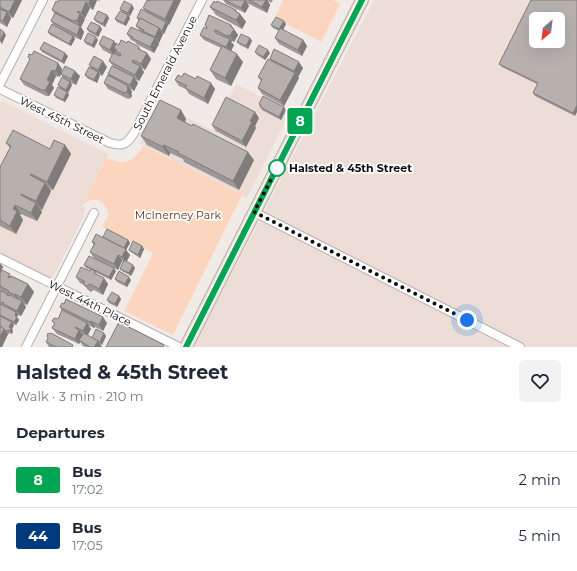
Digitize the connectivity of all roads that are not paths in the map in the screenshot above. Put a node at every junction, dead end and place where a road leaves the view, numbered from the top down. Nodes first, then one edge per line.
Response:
1 (43, 0) edge
2 (202, 0) edge
3 (362, 0) edge
4 (0, 84) edge
5 (0, 89) edge
6 (124, 143) joint
7 (254, 212) junction
8 (94, 213) dead end
9 (0, 258) edge
10 (57, 287) junction
11 (26, 347) edge
12 (179, 347) edge
13 (186, 347) edge
14 (520, 347) edge

1 - 4 street
2 - 6 street, South Emerald Avenue
3 - 7 main road
5 - 6 street, West 45th Street
7 - 13 main road
7 - 14 street
8 - 10 street
9 - 10 street, West 44th Place
10 - 11 street
10 - 12 street, West 44th Place

